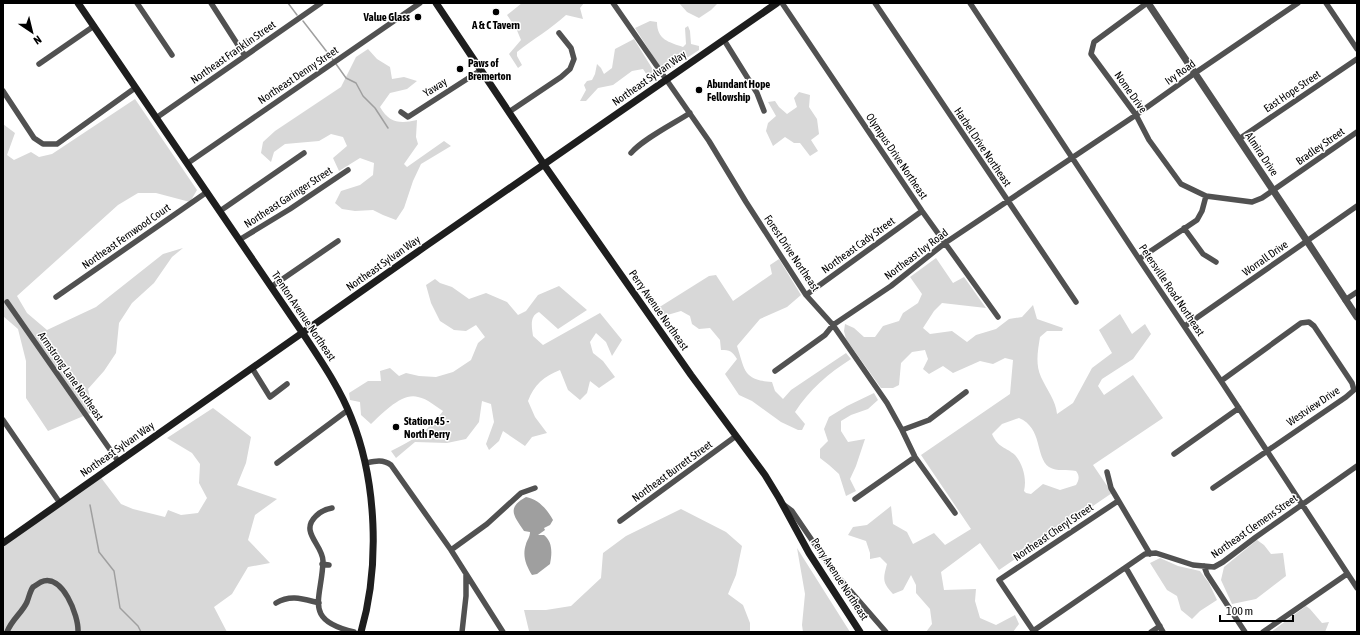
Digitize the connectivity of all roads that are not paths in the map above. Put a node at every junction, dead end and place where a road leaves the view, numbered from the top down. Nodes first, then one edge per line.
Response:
1 (78, 3) edge
2 (138, 3) edge
3 (211, 3) edge
4 (321, 3) edge
5 (420, 3) edge
6 (436, 3) edge
7 (613, 3) edge
8 (777, 3) edge
9 (782, 3) edge
10 (875, 3) edge
11 (970, 3) edge
12 (1147, 3) edge
13 (1298, 3) edge
14 (1326, 3) edge
15 (94, 26) junction
16 (559, 33) dead end
17 (724, 40) junction
18 (1357, 49) edge
19 (172, 55) dead end
20 (245, 56) junction
21 (1357, 59) edge
22 (39, 64) dead end
23 (481, 70) junction
24 (1195, 73) junction
25 (666, 80) junction
26 (135, 88) junction
27 (3, 92) edge
28 (764, 111) dead end
29 (401, 112) dead end
30 (509, 112) junction
31 (690, 113) junction
32 (1136, 115) junction
33 (156, 118) junction
34 (1357, 132) edge
35 (1239, 139) junction
36 (304, 153) dead end
37 (631, 153) dead end
38 (1072, 157) junction
39 (188, 163) junction
40 (544, 164) junction
41 (348, 170) dead end
42 (1273, 190) junction
43 (207, 192) junction
44 (1206, 196) junction
45 (1007, 201) junction
46 (1357, 206) edge
47 (220, 211) junction
48 (922, 211) junction
49 (1184, 228) junction
50 (239, 240) junction
51 (1307, 241) junction
52 (338, 242) dead end
53 (945, 243) junction
54 (1139, 259) junction
55 (1216, 262) dead end
56 (271, 287) junction
57 (1357, 292) edge
58 (806, 295) junction
59 (56, 297) dead end
60 (1346, 300) junction
61 (7, 302) dead end
62 (1076, 302) dead end
63 (998, 317) dead end
64 (1357, 318) edge
65 (833, 325) junction
66 (1185, 326) junction
67 (302, 333) junction
68 (252, 368) junction
69 (775, 371) dead end
70 (1222, 381) junction
71 (287, 384) dead end
72 (966, 392) dead end
73 (1239, 408) junction
74 (348, 410) junction
75 (3, 420) edge
76 (902, 430) junction
77 (736, 436) junction
78 (1267, 450) junction
79 (1174, 454) dead end
80 (915, 457) junction
81 (118, 461) junction
82 (277, 463) dead end
83 (366, 463) junction
84 (1357, 466) edge
85 (1107, 472) dead end
86 (535, 488) dead end
87 (1213, 488) dead end
88 (855, 499) dead end
89 (1118, 500) junction
90 (60, 503) junction
91 (783, 505) junction
92 (1302, 505) junction
93 (332, 508) dead end
94 (955, 513) dead end
95 (620, 521) dead end
96 (3, 543) edge
97 (451, 550) junction
98 (1150, 554) junction
99 (322, 564) junction
100 (329, 564) dead end
101 (1204, 566) junction
102 (1126, 568) junction
103 (1347, 574) junction
104 (466, 575) junction
105 (1357, 588) edge
106 (276, 603) dead end
107 (319, 603) junction
108 (1160, 626) junction
109 (6, 632) edge
110 (78, 632) edge
111 (354, 632) edge
112 (361, 632) edge
113 (462, 632) edge
114 (503, 632) edge
115 (860, 632) edge
116 (886, 632) edge
117 (1033, 632) edge
118 (1151, 632) edge
119 (1164, 632) edge
120 (1245, 632) edge
121 (1263, 632) edge

1 - 15 main road, Trenton Avenue Northeast
2 - 19 street
3 - 20 street
4 - 20 street, Northeast Franklin Street
5 - 39 street, Northeast Denny Street
6 - 23 main road, Perry Avenue Northeast
7 - 25 street, Forest Drive Northeast
8 - 17 main road, Northeast Sylvan Way
9 - 48 street, Olympus Drive Northeast
10 - 45 street, Harbel Drive Northeast
11 - 38 street, Petersville Road Northeast
12 - 24 street, Almira Drive
12 - 32 street, Nome Drive
13 - 24 street, Ivy Road
14 - 18 street
15 - 22 street
15 - 26 main road, Trenton Avenue Northeast
16 - 30 street
17 - 25 main road, Northeast Sylvan Way
17 - 28 street
20 - 33 street, Northeast Franklin Street
21 - 35 street, East Hope Street
23 - 29 street, Yaway
23 - 30 main road, Perry Avenue Northeast
24 - 32 street, Ivy Road
24 - 35 street, Almira Drive
25 - 31 street, Forest Drive Northeast
25 - 40 main road, Northeast Sylvan Way
26 - 27 street
26 - 33 main road, Trenton Avenue Northeast
30 - 40 main road, Perry Avenue Northeast
31 - 37 street
31 - 58 street, Forest Drive Northeast
32 - 38 street, Ivy Road
32 - 44 street, Nome Drive
33 - 39 main road, Trenton Avenue Northeast
34 - 42 street, Bradley Street
35 - 42 street, Almira Drive
36 - 47 street
38 - 45 street, Northeast Ivy Road
38 - 54 street, Petersville Road Northeast
39 - 43 main road, Trenton Avenue Northeast
40 - 67 main road, Northeast Sylvan Way
40 - 77 main road, Perry Avenue Northeast
41 - 50 street, Northeast Garinger Street
42 - 44 street, Bradley Street
42 - 51 street, Almira Drive
43 - 47 main road, Trenton Avenue Northeast
43 - 59 street, Northeast Fernwood Court
44 - 49 street
45 - 53 street, Northeast Ivy Road
45 - 62 street, Harbel Drive Northeast
46 - 51 street, Worrall Drive
47 - 50 main road, Trenton Avenue Northeast
48 - 53 street, Olympus Drive Northeast
48 - 58 street, Northeast Cady Street
49 - 54 street
49 - 55 street
50 - 56 main road, Trenton Avenue Northeast
51 - 60 street, Almira Drive
51 - 66 street, Worrall Drive
52 - 56 street
53 - 63 street, Olympus Drive Northeast
53 - 65 street, Northeast Ivy Road
54 - 66 street, Petersville Road Northeast
56 - 67 main road, Trenton Avenue Northeast
57 - 60 street
58 - 65 street, Forest Drive Northeast
60 - 64 street, Almira Drive
61 - 81 street, Armstrong Lane Northeast
65 - 69 street, Northeast Ivy Road
65 - 76 street, Forest Drive Northeast
66 - 70 street, Petersville Road Northeast
67 - 68 main road, Northeast Sylvan Way
67 - 74 main road, Trenton Avenue Northeast
68 - 71 street
68 - 81 main road, Northeast Sylvan Way
70 - 73 street, Petersville Road Northeast
70 - 78 street, Westview Drive
72 - 76 street
73 - 78 street, Petersville Road Northeast
73 - 79 street
74 - 82 street
74 - 83 main road, Trenton Avenue Northeast
75 - 90 street
76 - 80 street, Forest Drive Northeast
77 - 91 main road, Perry Avenue Northeast
77 - 95 street, Northeast Burrett Street
78 - 87 street
78 - 92 street, Petersville Road Northeast
80 - 88 street
80 - 94 street, Forest Drive Northeast
81 - 90 main road, Northeast Sylvan Way
83 - 97 street
83 - 112 main road, Trenton Avenue Northeast
84 - 92 street, Northeast Clemens Street
85 - 89 street
86 - 97 street
89 - 98 street
89 - 117 street, Northeast Cheryl Street
90 - 96 main road, Northeast Sylvan Way
91 - 115 main road, Perry Avenue Northeast
91 - 116 street
92 - 101 street, Northeast Clemens Street
92 - 103 street, Petersville Road Northeast
93 - 99 street
97 - 104 street
98 - 101 street, Northeast Clemens Street
98 - 102 street
99 - 100 street
99 - 107 street
101 - 120 street
102 - 108 street
102 - 117 street
103 - 105 street, Petersville Road Northeast
103 - 121 street
104 - 113 street
104 - 114 street
106 - 107 street
107 - 111 street
108 - 118 street
108 - 119 street
109 - 110 street

